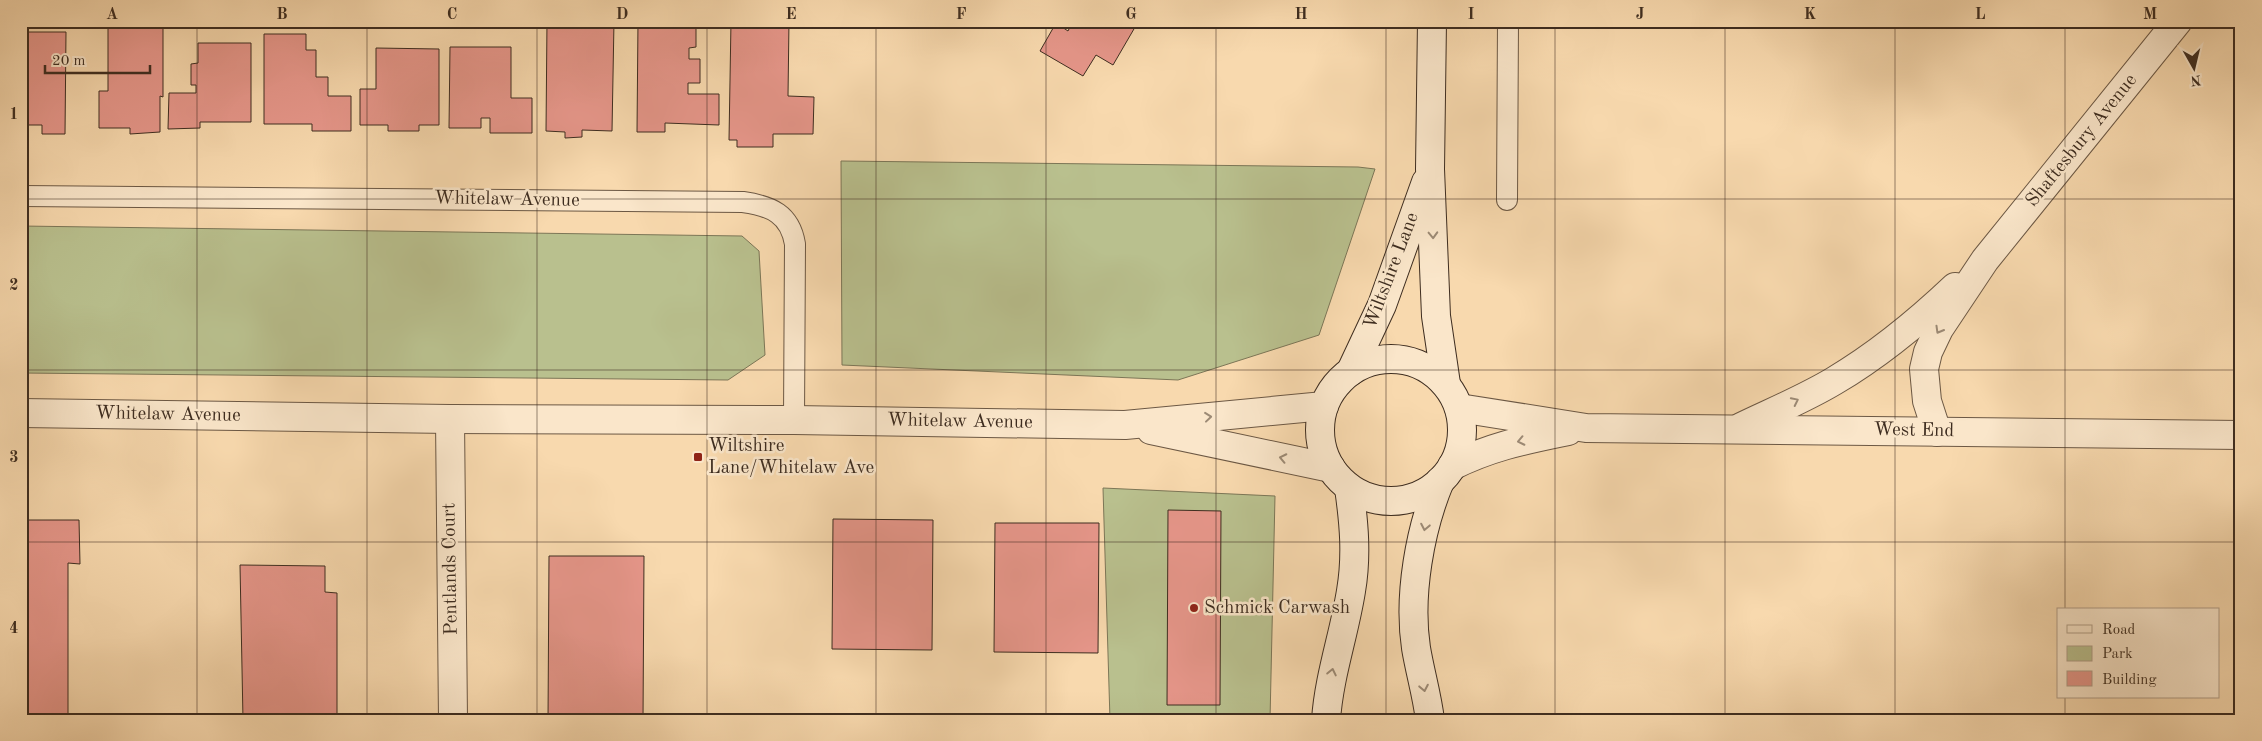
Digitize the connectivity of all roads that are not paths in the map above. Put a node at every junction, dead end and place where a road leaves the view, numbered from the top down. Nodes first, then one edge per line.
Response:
1 (1432, 21) edge
2 (1508, 21) edge
3 (2178, 21) edge
4 (1430, 169) junction
5 (21, 196) edge
6 (1507, 200) dead end
7 (1985, 260) junction
8 (1351, 371) junction
9 (1446, 384) junction
10 (1324, 406) junction
11 (1459, 408) junction
12 (21, 413) edge
13 (450, 419) junction
14 (794, 420) junction
15 (1125, 425) junction
16 (1586, 428) junction
17 (1735, 430) junction
18 (1938, 432) junction
19 (2241, 435) edge
20 (1331, 468) junction
21 (1446, 474) junction
22 (1349, 488) junction
23 (453, 720) edge
24 (1326, 720) edge
25 (1430, 720) edge

1 - 4 street, Wiltshire Lane
2 - 6 lane
3 - 7 street, Shaftesbury Avenue
4 - 8 street, Wiltshire Lane
4 -> 9 street, Wiltshire Lane
5 - 14 lane, Whitelaw Avenue
17 -> 7 street, Shaftesbury Avenue
7 -> 18 street, Shaftesbury Avenue
8 - 9 street
8 - 10 street
9 - 11 street
15 -> 10 street, Whitelaw Avenue
10 - 20 street
11 - 16 street, West End
11 - 21 street
12 - 13 street, Whitelaw Avenue
13 - 14 street, Whitelaw Avenue
13 - 23 street, Pentlands Court
14 - 15 street, Whitelaw Avenue
20 -> 15 street, Whitelaw Avenue
16 - 17 street, West End
16 -> 21 street, West End
17 - 18 street, West End
18 - 19 street, West End
20 - 22 street
21 - 22 street
21 -> 25 street
24 -> 22 street

